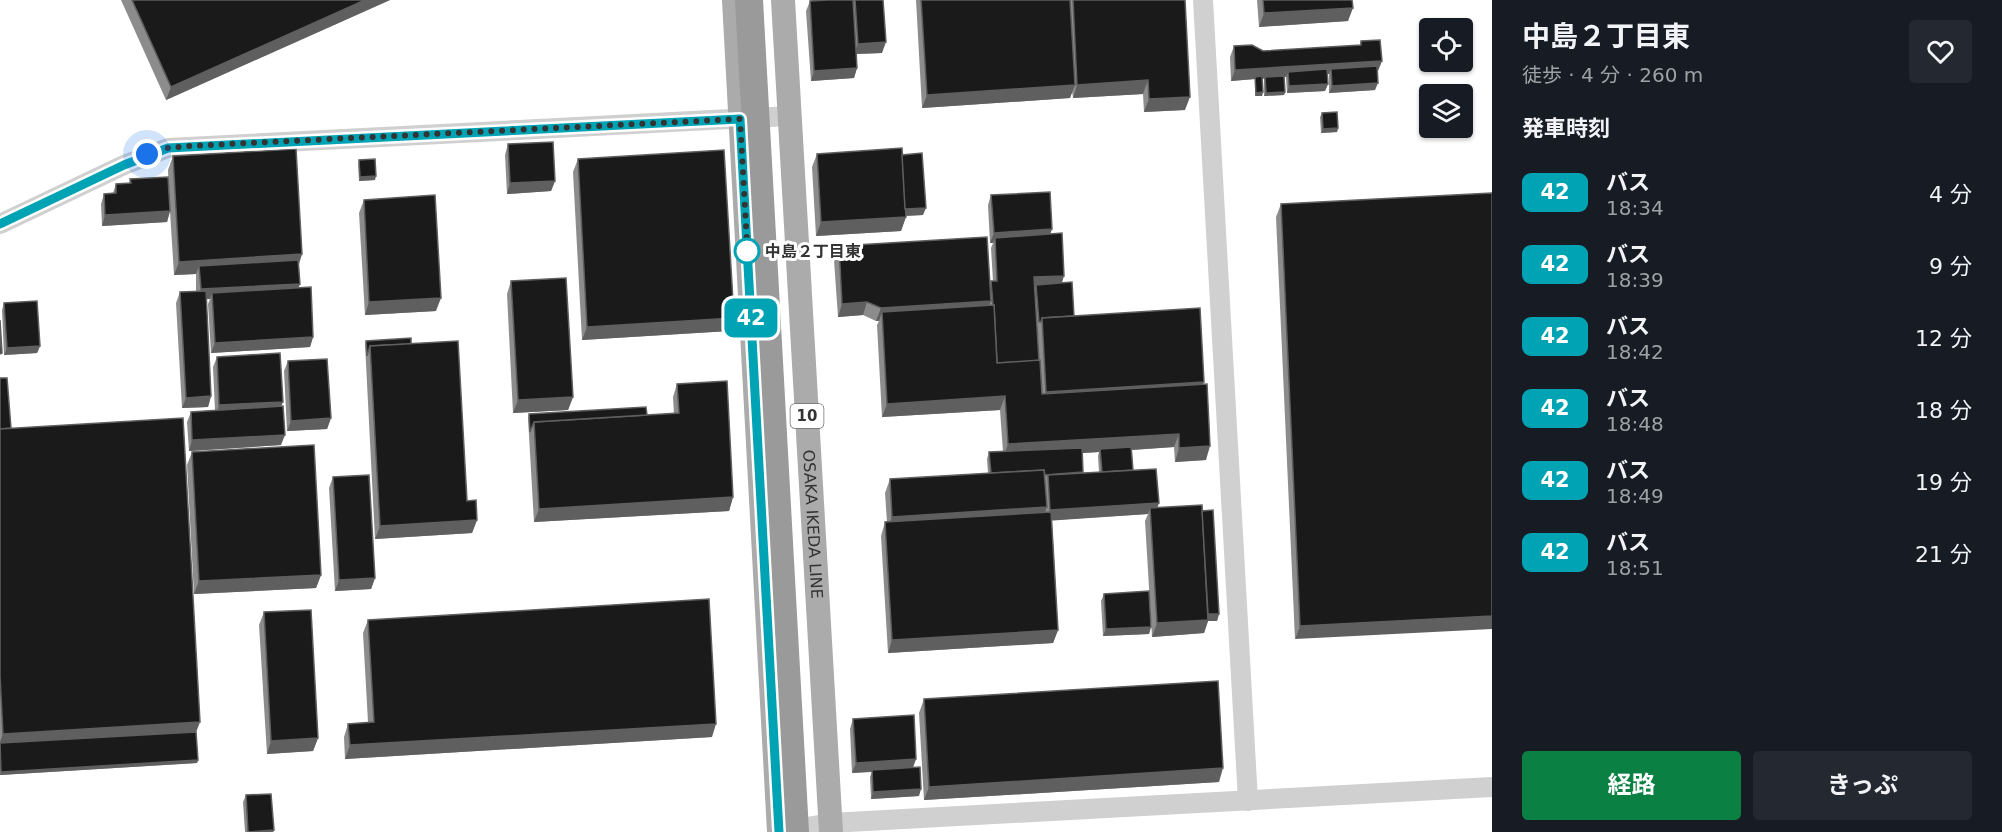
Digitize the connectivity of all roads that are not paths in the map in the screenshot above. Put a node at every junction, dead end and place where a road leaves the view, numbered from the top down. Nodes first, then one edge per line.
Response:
1 (734, 0) edge
2 (749, 0) edge
3 (769, 0) edge
4 (783, 0) edge
5 (1203, 0) edge
6 (790, 116) junction
7 (740, 119) junction
8 (0, 224) edge
9 (1492, 787) edge
10 (1248, 801) junction
11 (825, 829) edge
12 (780, 832) edge
13 (795, 832) edge

1 - 7 main road
2 - 13 highway, bridge
3 - 11 highway
4 - 6 main road, OSAKA IKEDA LINE / 10
5 - 10 street
6 - 7 street
6 - 11 main road, OSAKA IKEDA LINE / 10
7 - 8 street
7 - 12 main road
9 - 10 street
10 - 11 street
11 - 12 street

